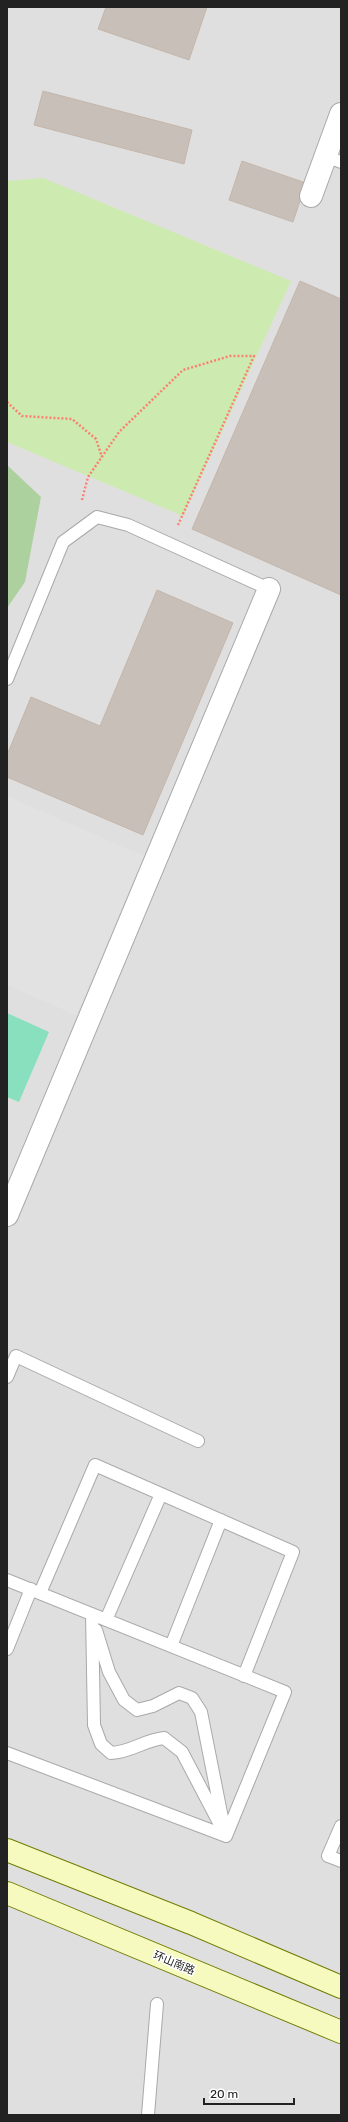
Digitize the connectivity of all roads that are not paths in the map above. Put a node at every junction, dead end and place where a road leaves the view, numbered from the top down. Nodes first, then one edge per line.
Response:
1 (341, 114) edge
2 (333, 159) edge
3 (311, 196) dead end
4 (269, 589) joint
5 (7, 679) edge
6 (7, 1215) edge
7 (7, 1377) edge
8 (198, 1441) dead end
9 (161, 1494) junction
10 (221, 1520) junction
11 (7, 1580) edge
12 (35, 1591) junction
13 (92, 1614) junction
14 (106, 1620) junction
15 (171, 1646) junction
16 (7, 1649) edge
17 (244, 1676) junction
18 (7, 1753) edge
19 (341, 1826) edge
20 (226, 1836) junction
21 (7, 1850) edge
22 (341, 1861) edge
23 (7, 1893) edge
24 (341, 1987) edge
25 (157, 2004) dead end
26 (341, 2032) edge
27 (148, 2115) edge

1 - 2 street
2 - 3 street
4 - 5 lane
4 - 6 street
7 - 8 lane
9 - 10 lane
9 - 12 lane
9 - 14 lane
10 - 15 lane
10 - 17 lane
11 - 12 lane
12 - 13 lane
12 - 16 lane
13 - 14 lane
13 - 20 lane
13 - 20 lane
14 - 15 lane
15 - 17 lane
17 - 20 lane
18 - 20 lane
19 - 22 lane
21 - 24 main road
23 - 26 main road, 环山南路
25 - 27 lane

